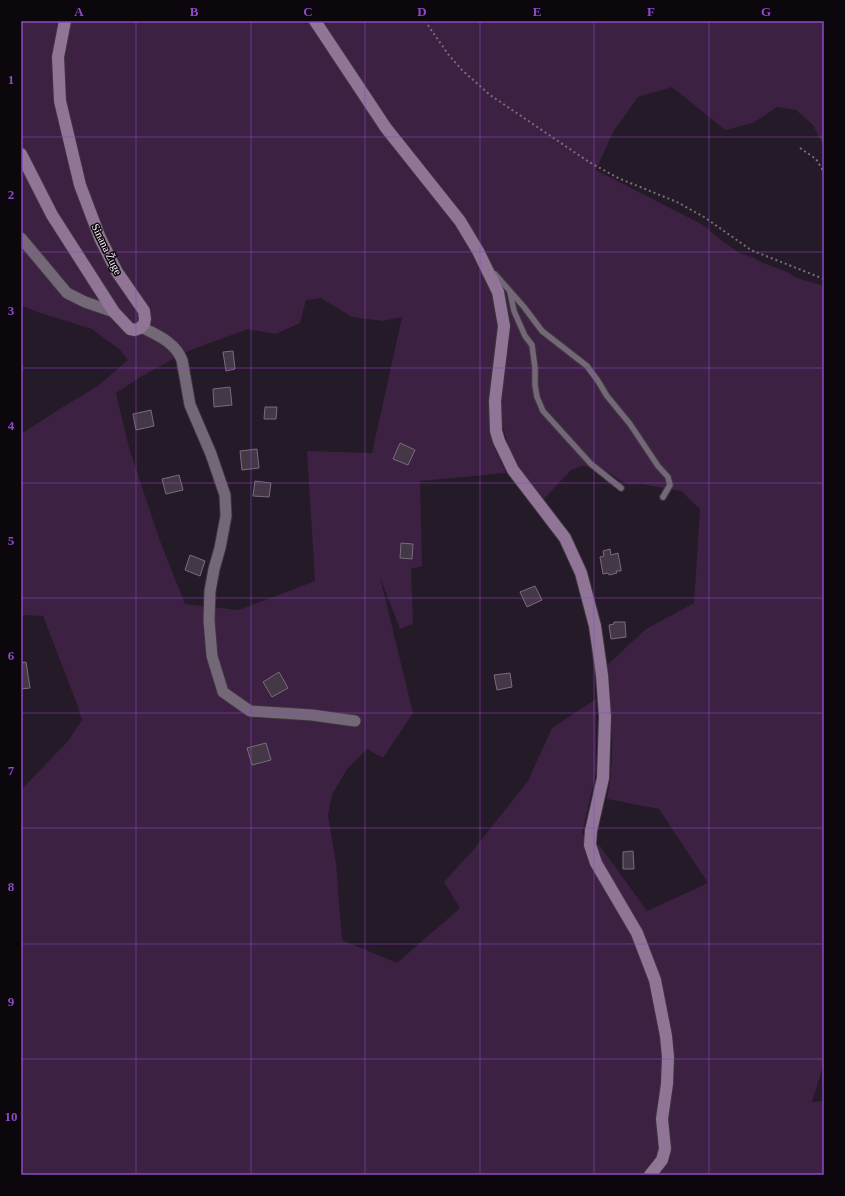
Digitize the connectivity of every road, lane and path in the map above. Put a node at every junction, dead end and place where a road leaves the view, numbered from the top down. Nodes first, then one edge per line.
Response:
1 (65, 21) edge
2 (315, 21) edge
3 (425, 21) edge
4 (800, 148) dead end
5 (21, 154) edge
6 (824, 172) edge
7 (21, 238) edge
8 (478, 251) junction
9 (824, 279) edge
10 (510, 292) junction
11 (114, 312) junction
12 (142, 327) junction
13 (621, 488) dead end
14 (663, 497) dead end
15 (355, 721) dead end
16 (650, 1175) edge

1 - 12 main road, Sinana Žuge
2 - 8 main road
3 - 9 path
4 - 6 path
5 - 11 main road
7 - 11 street
8 - 10 lane
8 - 16 main road
10 - 13 lane
10 - 14 lane
11 - 12 main road
12 - 15 street

